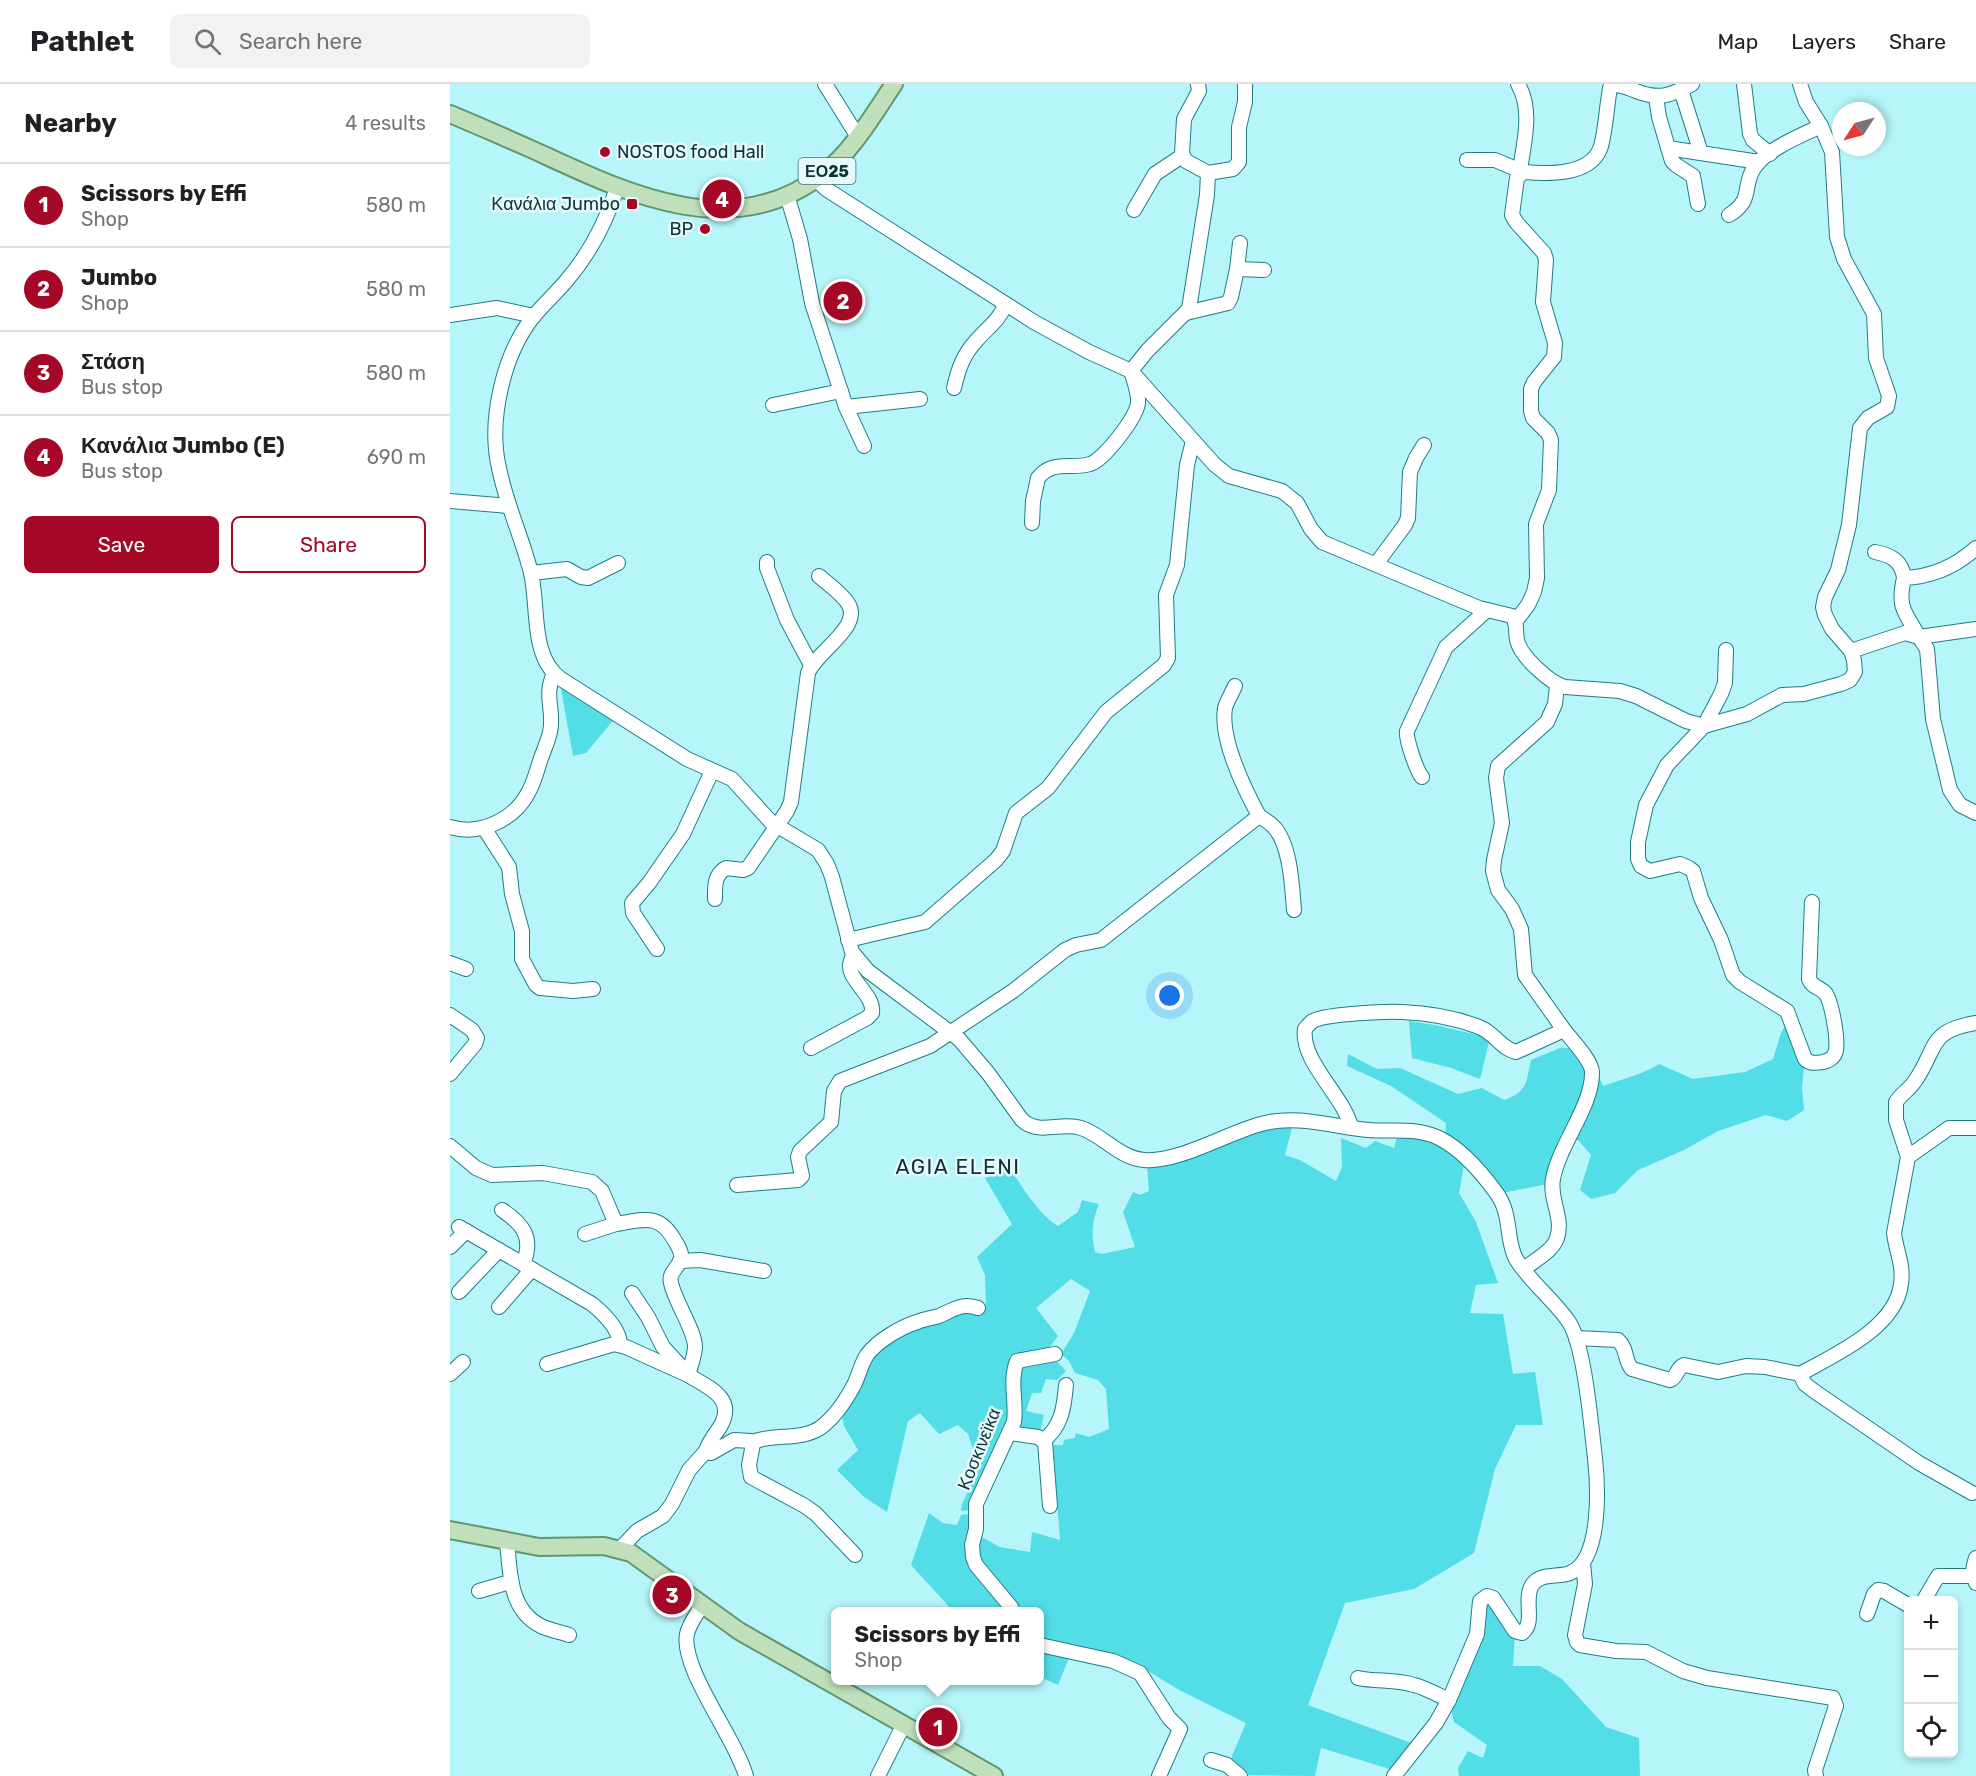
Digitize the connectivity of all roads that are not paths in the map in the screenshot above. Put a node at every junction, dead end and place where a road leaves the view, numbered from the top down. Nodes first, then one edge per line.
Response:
1 (825, 84) edge
2 (894, 84) edge
3 (1198, 84) edge
4 (1245, 84) edge
5 (1518, 84) edge
6 (1744, 84) edge
7 (1800, 84) edge
8 (1609, 86) edge
9 (1686, 87) edge
10 (1656, 97) junction
11 (450, 114) edge
12 (1821, 126) junction
13 (858, 137) junction
14 (1668, 148) junction
15 (1701, 153) junction
16 (1182, 156) junction
17 (1765, 158) junction
18 (1467, 160) dead end
19 (1521, 171) junction
20 (1208, 173) junction
21 (816, 179) junction
22 (617, 188) junction
23 (787, 195) junction
24 (1698, 204) dead end
25 (1134, 210) dead end
26 (1728, 215) dead end
27 (1240, 243) dead end
28 (1237, 269) junction
29 (1264, 270) dead end
30 (1005, 305) junction
31 (1186, 313) junction
32 (450, 315) edge
33 (534, 316) junction
34 (1131, 372) junction
35 (954, 388) dead end
36 (841, 391) junction
37 (920, 399) dead end
38 (773, 405) dead end
39 (846, 407) junction
40 (1193, 441) junction
41 (1424, 445) dead end
42 (864, 446) dead end
43 (450, 501) edge
44 (509, 506) junction
45 (1032, 523) dead end
46 (1976, 548) edge
47 (1875, 552) dead end
48 (767, 562) dead end
49 (618, 563) dead end
50 (1376, 564) junction
51 (531, 573) junction
52 (819, 576) dead end
53 (1904, 578) junction
54 (1487, 610) junction
55 (1515, 622) junction
56 (1976, 629) edge
57 (1919, 637) junction
58 (1726, 650) dead end
59 (1851, 651) junction
60 (811, 665) junction
61 (554, 674) junction
62 (1557, 685) junction
63 (1235, 686) dead end
64 (1704, 726) junction
65 (712, 771) junction
66 (1422, 777) dead end
67 (1976, 813) edge
68 (1259, 816) junction
69 (776, 826) junction
70 (450, 827) edge
71 (484, 828) junction
72 (715, 899) dead end
73 (1812, 902) dead end
74 (1294, 910) dead end
75 (848, 940) junction
76 (657, 949) dead end
77 (854, 955) junction
78 (450, 963) edge
79 (466, 969) dead end
80 (594, 988) dead end
81 (450, 1015) edge
82 (1976, 1023) edge
83 (1564, 1030) junction
84 (951, 1032) junction
85 (812, 1048) dead end
86 (450, 1074) edge
87 (1351, 1127) junction
88 (1976, 1128) edge
89 (450, 1146) edge
90 (1908, 1157) junction
91 (737, 1185) dead end
92 (502, 1210) dead end
93 (616, 1224) junction
94 (585, 1234) dead end
95 (450, 1247) edge
96 (499, 1250) junction
97 (680, 1261) junction
98 (527, 1266) junction
99 (1524, 1269) junction
100 (764, 1271) dead end
101 (459, 1292) dead end
102 (632, 1293) dead end
103 (499, 1307) dead end
104 (978, 1308) dead end
105 (1576, 1338) junction
106 (620, 1345) junction
107 (1055, 1354) dead end
108 (463, 1362) dead end
109 (547, 1364) dead end
110 (450, 1374) edge
111 (1800, 1374) junction
112 (688, 1375) junction
113 (1066, 1385) dead end
114 (1009, 1433) junction
115 (1043, 1441) junction
116 (752, 1442) junction
117 (706, 1451) junction
118 (1975, 1491) edge
119 (1050, 1506) dead end
120 (450, 1530) edge
121 (507, 1541) junction
122 (620, 1549) junction
123 (855, 1555) dead end
124 (1976, 1558) edge
125 (1583, 1563) junction
126 (1974, 1579) edge
127 (510, 1582) junction
128 (479, 1591) dead end
129 (1926, 1596) edge
130 (1904, 1602) edge
131 (702, 1605) junction
132 (1011, 1607) edge
133 (1867, 1614) dead end
134 (569, 1635) dead end
135 (1044, 1646) edge
136 (1358, 1678) dead end
137 (831, 1684) edge
138 (833, 1685) edge
139 (1449, 1700) junction
140 (903, 1724) junction
141 (1211, 1760) dead end
142 (746, 1776) edge
143 (878, 1776) edge
144 (994, 1776) edge
145 (1158, 1776) edge
146 (1240, 1776) edge
147 (1394, 1776) edge
148 (1816, 1776) edge

1 - 13 street
2 - 13 main road, ΕΟ25
3 - 16 street
4 - 20 street
5 - 19 street
6 - 17 street
7 - 12 street
8 - 10 street
8 - 19 street
9 - 10 street
9 - 15 street
10 - 14 street
11 - 22 main road, ΕΟ25
12 - 17 street
12 - 59 street
13 - 21 main road, ΕΟ25
14 - 15 street
14 - 24 street
15 - 17 street
16 - 20 street
16 - 25 street
17 - 26 street
18 - 19 street
19 - 55 street
20 - 31 street
21 - 23 main road, ΕΟ25
21 - 30 street
22 - 23 main road, ΕΟ25
22 - 33 street
23 - 36 street
27 - 28 street
28 - 29 street
28 - 31 street
30 - 34 street
30 - 35 street
31 - 34 street
32 - 33 street
33 - 44 street
34 - 40 street
34 - 45 street
36 - 38 street
36 - 39 street
37 - 39 street
39 - 42 street
40 - 50 street
40 - 75 street
41 - 50 street
43 - 44 street
44 - 51 street
46 - 53 street
47 - 53 street
48 - 60 street
49 - 51 street
50 - 54 street
51 - 61 street
52 - 60 street
53 - 57 street
54 - 55 street
54 - 66 street
55 - 62 street
56 - 57 street
57 - 59 street
57 - 67 street
58 - 64 street
59 - 64 street
60 - 69 street
61 - 65 street
61 - 71 street
62 - 64 street
62 - 83 street
63 - 68 street
64 - 73 street
65 - 69 street
65 - 76 street
68 - 74 street
68 - 84 street
69 - 72 street
69 - 75 street
70 - 71 street
71 - 80 street
75 - 77 street
77 - 84 street
77 - 85 street
78 - 79 street
81 - 86 street
82 - 90 street
83 - 87 street
83 - 99 street
84 - 87 street
84 - 91 street
87 - 99 street
88 - 90 street
89 - 93 street
90 - 111 street
92 - 98 street
93 - 94 street
93 - 97 street
95 - 96 street
96 - 98 street
96 - 101 street
97 - 100 street
97 - 112 street
98 - 103 street
98 - 106 street
99 - 105 street
102 - 112 street
104 - 116 street
105 - 111 street
105 - 125 street
106 - 109 street
106 - 112 street
107 - 114 street, Κοσκινεϊκα
108 - 110 street
111 - 118 street
112 - 117 street
113 - 115 street
114 - 115 street
114 - 132 street, Κοσκινεϊκα
115 - 119 street
116 - 117 street
116 - 123 street
117 - 122 street
120 - 121 main road
121 - 122 main road
121 - 127 street
122 - 131 main road
124 - 126 street
125 - 139 street
125 - 148 street
126 - 129 street
127 - 128 street
127 - 134 street
130 - 133 street
131 - 137 main road
131 - 142 street
135 - 145 street
136 - 139 street
138 - 140 main road
139 - 147 street
140 - 143 street
140 - 144 main road
141 - 146 street

